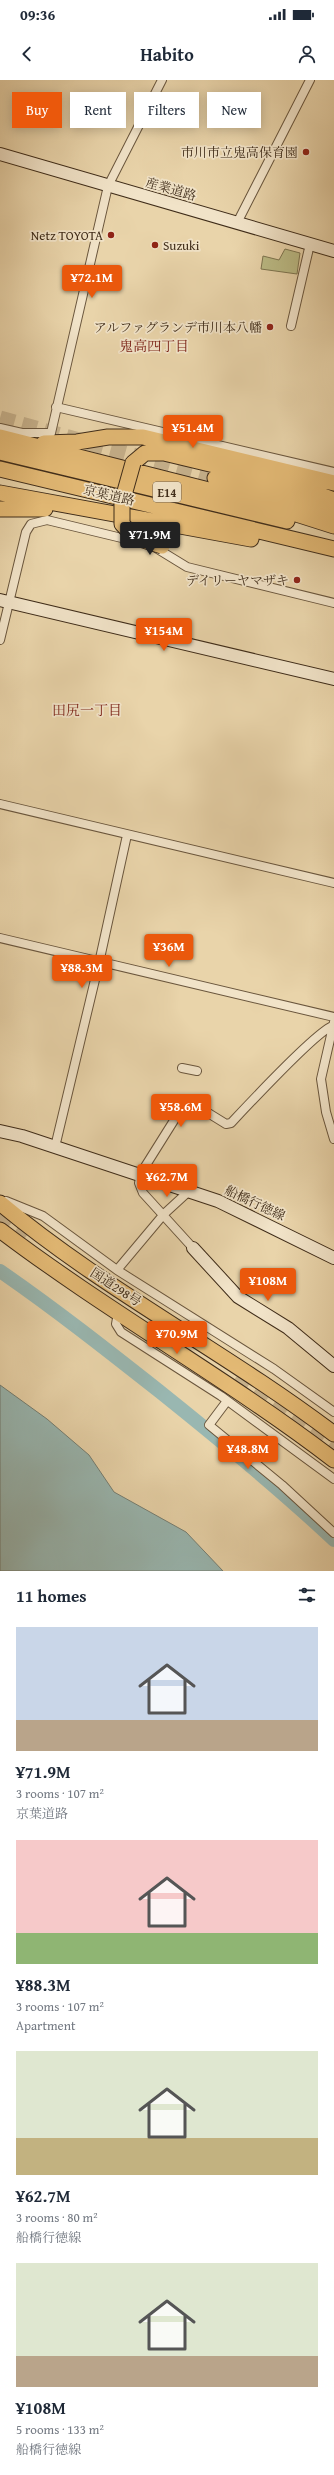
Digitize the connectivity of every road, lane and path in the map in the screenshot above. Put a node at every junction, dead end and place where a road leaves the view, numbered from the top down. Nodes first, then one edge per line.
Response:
1 (162, 80) edge
2 (310, 80) edge
3 (0, 154) edge
4 (108, 186) junction
5 (237, 223) junction
6 (310, 244) junction
7 (334, 250) edge
8 (291, 326) dead end
9 (56, 407) junction
10 (0, 428) edge
11 (0, 437) edge
12 (23, 442) junction
13 (0, 452) edge
14 (0, 469) edge
15 (334, 472) edge
16 (215, 478) tunnel mouth
17 (334, 483) edge
18 (0, 493) edge
19 (334, 500) edge
20 (0, 509) edge
21 (82, 510) junction
22 (334, 511) edge
23 (334, 526) edge
24 (334, 532) edge
25 (162, 546) dead end
26 (334, 549) edge
27 (334, 553) edge
28 (5, 601) edge
29 (334, 603) edge
30 (0, 640) edge
31 (334, 680) edge
32 (0, 804) edge
33 (127, 835) junction
34 (334, 883) edge
35 (0, 938) edge
36 (99, 963) junction
37 (334, 1017) edge
38 (333, 1024) edge
39 (182, 1068) dead end
40 (197, 1071) dead end
41 (330, 1101) edge
42 (0, 1131) edge
43 (334, 1139) edge
44 (54, 1147) junction
45 (140, 1177) junction
46 (188, 1192) junction
47 (0, 1198) edge
48 (0, 1204) edge
49 (164, 1214) junction
50 (0, 1230) edge
51 (193, 1248) joint
52 (334, 1258) edge
53 (117, 1270) junction
54 (118, 1313) junction
55 (334, 1366) edge
56 (228, 1401) junction
57 (334, 1412) edge
58 (334, 1434) edge
59 (334, 1460) edge
60 (334, 1479) edge
61 (334, 1533) edge

1 - 4 street
2 - 5 street
3 - 4 main road, 産業道路
4 - 5 main road, 産業道路
4 - 9 street
5 - 6 main road, 産業道路
6 - 7 main road, 産業道路
6 - 8 street
9 - 10 street
9 - 15 street
11 - 12 highway
12 - 17 highway
12 - 23 highway
13 - 24 highway, 京葉道路 / E14
14 - 26 highway, 京葉道路 / E14
16 - 22 highway
18 - 21 highway
19 - 25 highway, bridge
20 - 21 highway
21 - 27 highway
28 - 29 street
28 - 30 street
28 - 31 main road
32 - 33 street
33 - 34 street
33 - 36 street
35 - 36 street
36 - 37 street
36 - 44 street
38 - 41 street
38 - 45 street
39 - 40 street
41 - 43 street
42 - 44 main road, 船橋行徳線
44 - 45 main road, 船橋行徳線
45 - 46 main road, 船橋行徳線
45 - 49 street
46 - 49 street
46 - 52 main road, 船橋行徳線
47 - 53 street
48 - 58 highway, 国道298号
49 - 51 street
49 - 53 street
50 - 54 highway, 国道298号
51 - 55 main road
53 - 57 street
54 - 56 street
54 - 59 highway, 国道298号
56 - 60 street
56 - 61 street

